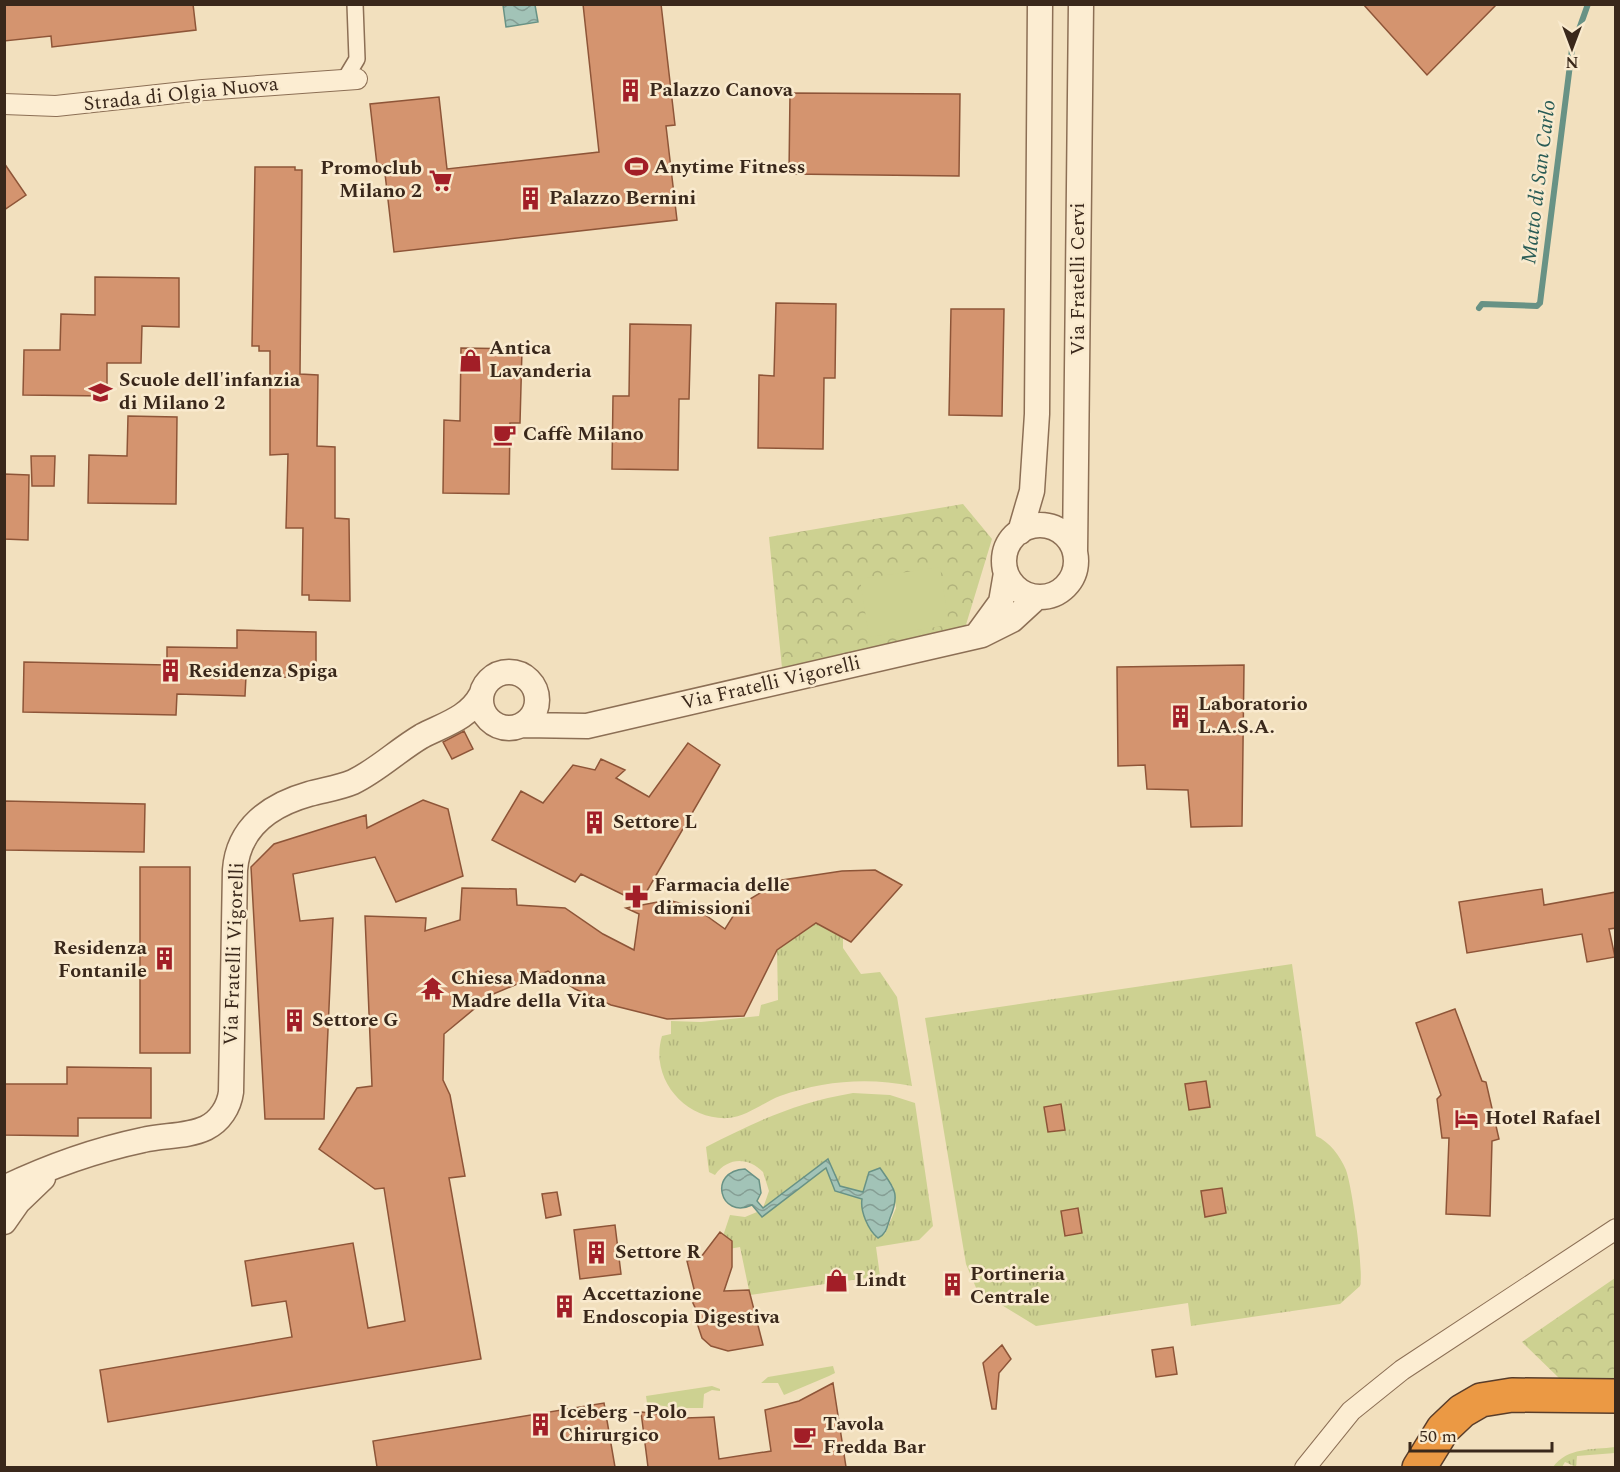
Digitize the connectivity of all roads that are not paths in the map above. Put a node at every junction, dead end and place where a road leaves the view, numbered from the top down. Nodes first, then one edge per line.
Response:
1 (356, 4) edge
2 (1040, 4) edge
3 (1080, 4) edge
4 (351, 79) joint
5 (4, 104) edge
6 (1020, 532) junction
7 (1075, 553) junction
8 (1006, 573) junction
9 (1037, 597) junction
10 (975, 636) junction
11 (481, 695) junction
12 (537, 699) junction
13 (458, 718) junction
14 (489, 720) junction
15 (524, 724) junction
16 (567, 726) junction
17 (62, 1164) junction
18 (4, 1188) edge
19 (1616, 1221) edge
20 (4, 1222) edge
21 (1616, 1230) edge
22 (1595, 1242) junction
23 (1616, 1396) edge
24 (1305, 1467) edge
25 (1419, 1467) edge

1 - 4 street
2 - 6 street, Via Fratelli Cervi
3 - 7 street, Via Fratelli Cervi
4 - 5 street, Strada di Olgia Nuova
6 - 7 street
6 - 8 street
7 - 9 street
8 - 9 street
8 - 10 street
9 - 10 street, Via Fratelli Vigorelli
10 - 16 street, Via Fratelli Vigorelli
11 - 12 street
11 - 13 street, Via Fratelli Vigorelli
11 - 14 street
12 - 15 street
12 - 16 street
13 - 14 street
13 - 17 street, Via Fratelli Vigorelli
14 - 15 street
15 - 16 street, Via Fratelli Vigorelli
17 - 18 street, Via Fratelli Vigorelli
17 - 20 street, Via Fratelli Vigorelli
19 - 22 street
21 - 22 street
22 - 24 street
23 - 25 highway

